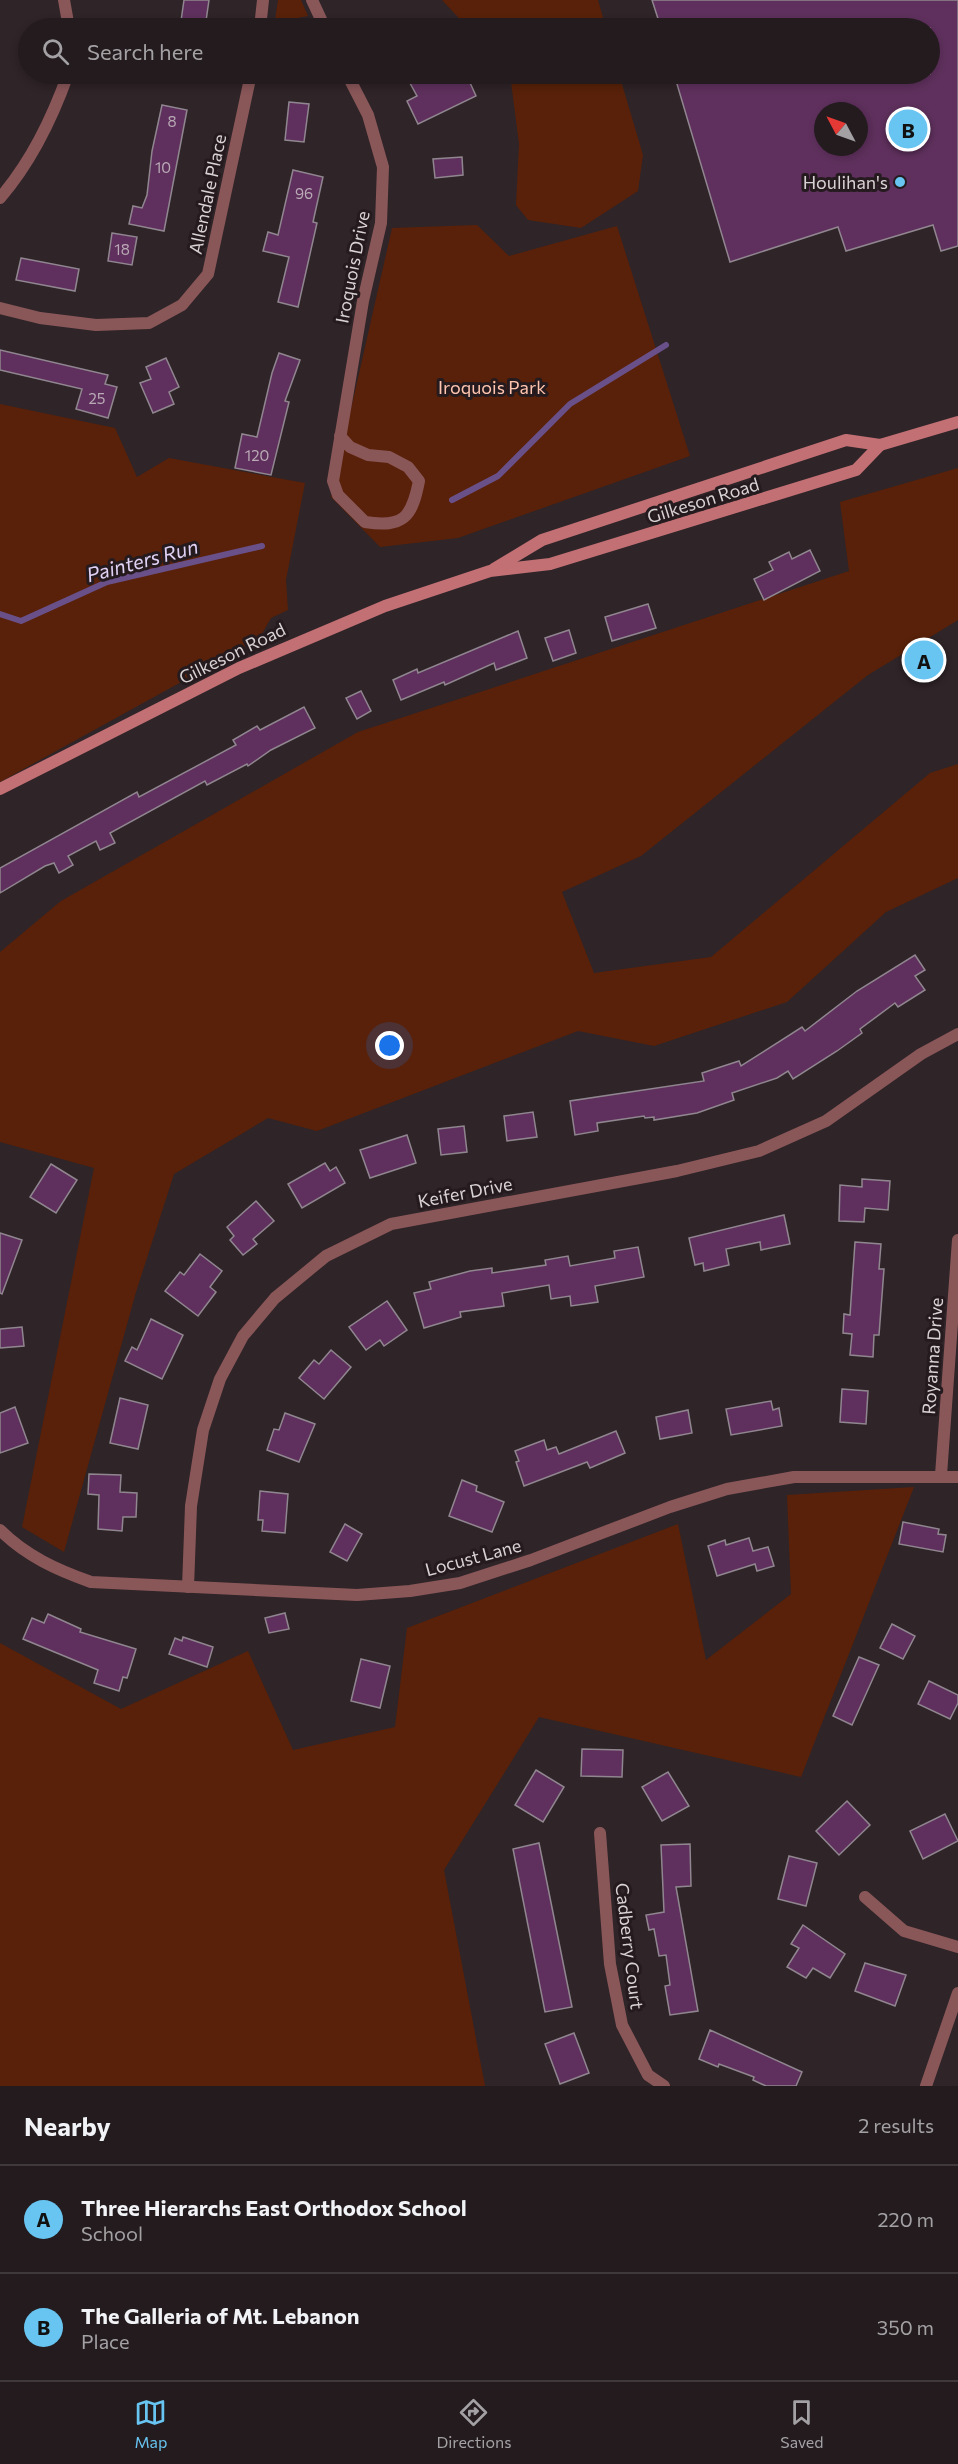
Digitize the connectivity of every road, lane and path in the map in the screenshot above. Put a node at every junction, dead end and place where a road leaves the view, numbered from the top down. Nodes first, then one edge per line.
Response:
1 (64, 0) edge
2 (262, 0) edge
3 (312, 0) edge
4 (67, 18) edge
5 (261, 18) edge
6 (320, 18) edge
7 (64, 84) edge
8 (249, 84) edge
9 (352, 84) edge
10 (0, 198) edge
11 (0, 308) edge
12 (958, 422) edge
13 (340, 436) junction
14 (880, 445) junction
15 (490, 571) junction
16 (0, 789) edge
17 (958, 1034) edge
18 (958, 1240) edge
19 (941, 1475) junction
20 (958, 1477) edge
21 (0, 1530) edge
22 (188, 1587) junction
23 (600, 1833) dead end
24 (865, 1897) dead end
25 (958, 1947) edge
26 (958, 1993) edge
27 (664, 2086) edge
28 (926, 2086) edge

1 - 4 street
2 - 5 street
3 - 6 street
7 - 10 street
8 - 11 street, Allendale Place
9 - 13 street, Iroquois Drive
12 - 14 street, Gilkeson Road
13 - 13 street, Iroquois Drive
14 - 15 street, Gilkeson Road
14 - 15 street, Gilkeson Road
15 - 16 street, Gilkeson Road
17 - 22 street, Keifer Drive
18 - 19 street, Royanna Drive
19 - 20 street, Locust Lane
19 - 22 street, Locust Lane
21 - 22 street, Locust Lane
23 - 27 street, Cadberry Court
24 - 25 street
26 - 28 street

